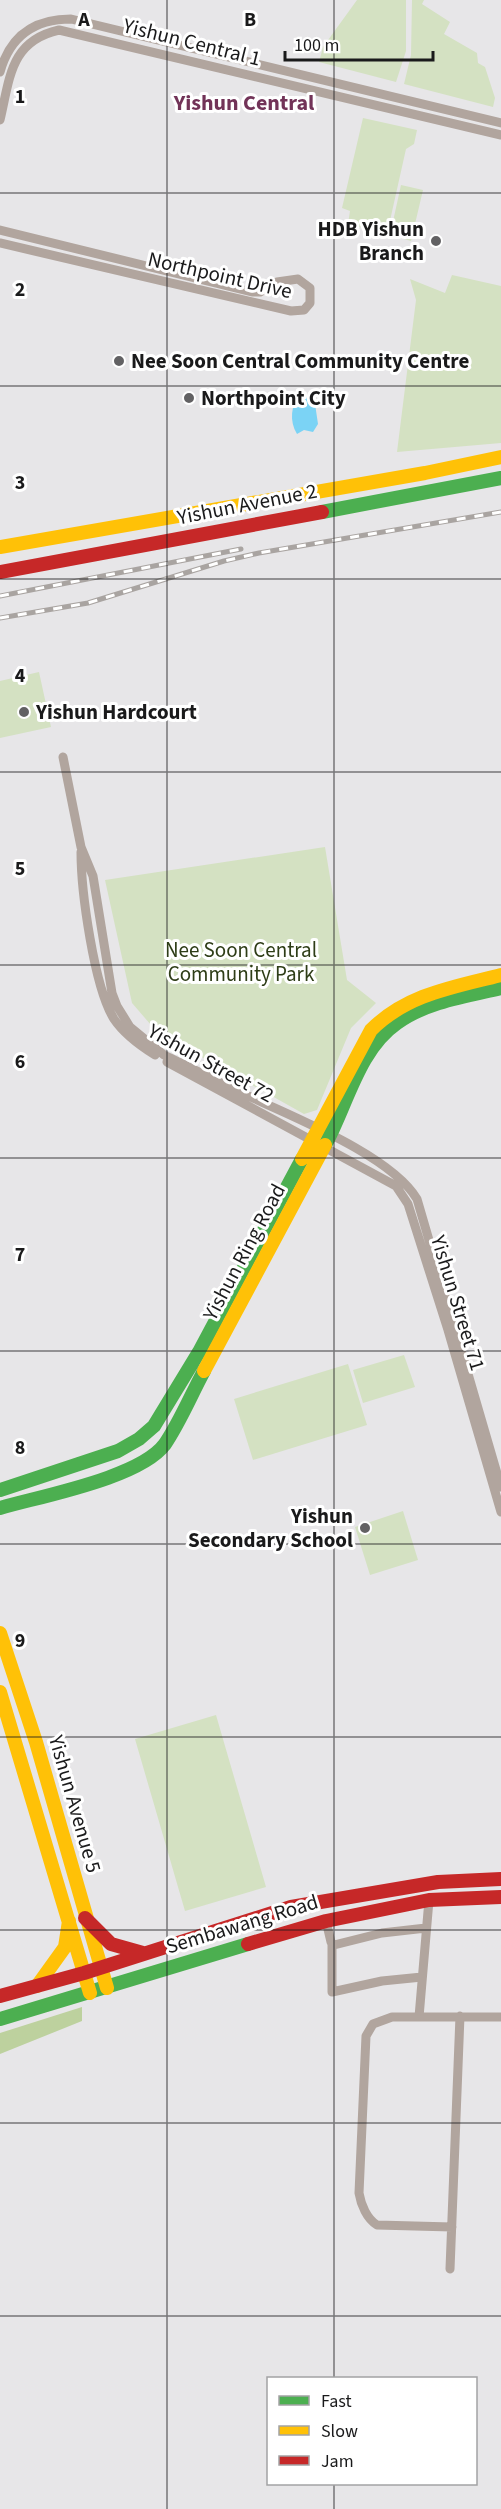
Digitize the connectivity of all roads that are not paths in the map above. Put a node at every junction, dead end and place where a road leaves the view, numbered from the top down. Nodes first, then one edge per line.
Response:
1 (129, 33) junction
2 (126, 45) junction
3 (0, 72) edge
4 (0, 120) edge
5 (501, 123) edge
6 (501, 135) edge
7 (0, 230) edge
8 (0, 243) edge
9 (501, 457) edge
10 (501, 478) edge
11 (0, 547) edge
12 (0, 572) edge
13 (63, 757) dead end
14 (501, 975) edge
15 (501, 988) edge
16 (321, 1137) junction
17 (501, 1487) edge
18 (0, 1490) edge
19 (0, 1508) edge
20 (501, 1512) edge
21 (0, 1633) edge
22 (0, 1692) edge
23 (501, 1880) edge
24 (501, 1897) edge
25 (429, 1900) junction
26 (85, 1918) junction
27 (69, 1921) junction
28 (326, 1921) junction
29 (426, 1928) junction
30 (332, 1944) junction
31 (143, 1953) junction
32 (101, 1967) junction
33 (84, 1973) junction
34 (422, 1977) junction
35 (37, 1986) junction
36 (107, 1988) junction
37 (90, 1993) junction
38 (0, 1996) edge
39 (460, 2016) junction
40 (419, 2017) junction
41 (501, 2017) edge
42 (0, 2019) edge
43 (452, 2227) junction
44 (450, 2269) dead end

1 - 2 street
1 - 3 street, Yishun Central 1
1 - 5 street, Yishun Central 1
2 - 4 street, Yishun Central 1
2 - 6 street, Yishun Central 1
7 - 8 street, Northpoint Drive
9 - 11 main road, Yishun Avenue 2
10 - 12 main road, Yishun Avenue 2
13 - 16 street, Yishun Street 72
14 - 16 main road, Yishun Ring Road
15 - 16 main road, Yishun Ring Road
16 - 17 street, Yishun Street 71
16 - 18 main road, Yishun Ring Road
16 - 19 main road, Yishun Ring Road
16 - 20 street, Yishun Street 71
21 - 26 main road, Yishun Avenue 5
22 - 27 main road, Yishun Avenue 5
23 - 31 main road, Sembawang Road
24 - 25 main road, Sembawang Road
25 - 28 main road, Sembawang Road
25 - 29 street
26 - 31 main road
26 - 32 main road, Yishun Avenue 5
27 - 33 main road, Yishun Avenue 5
27 - 35 main road
28 - 30 street
28 - 36 main road, Sembawang Road
29 - 30 street
29 - 34 street
30 - 34 street
31 - 32 main road, Sembawang Road
32 - 33 main road, Sembawang Road
32 - 36 main road, Yishun Avenue 5
33 - 35 main road, Sembawang Road
33 - 37 main road, Yishun Avenue 5
34 - 40 street
35 - 38 main road, Sembawang Road
36 - 37 main road, Sembawang Road
37 - 42 main road, Sembawang Road
39 - 40 street
39 - 41 street
39 - 43 street
40 - 43 street
43 - 44 street

